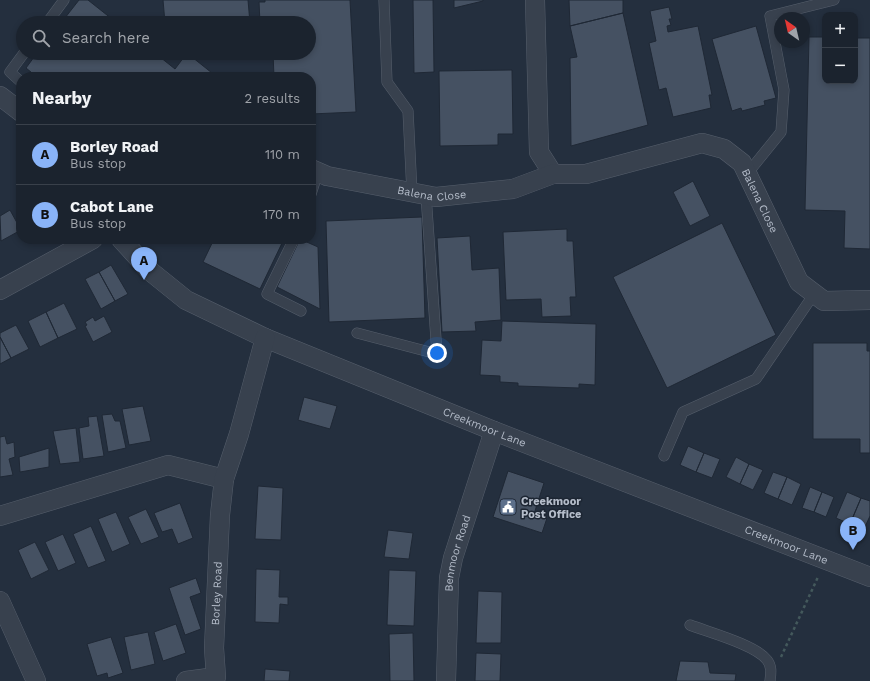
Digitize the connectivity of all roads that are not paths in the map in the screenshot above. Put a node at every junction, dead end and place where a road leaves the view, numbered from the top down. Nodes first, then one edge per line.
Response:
1 (64, 0) edge
2 (384, 0) edge
3 (535, 0) edge
4 (834, 0) edge
5 (52, 16) edge
6 (19, 60) edge
7 (16, 77) edge
8 (0, 96) edge
9 (16, 108) edge
10 (316, 171) edge
11 (553, 174) junction
12 (747, 174) junction
13 (419, 194) junction
14 (84, 244) edge
15 (126, 244) edge
16 (292, 244) edge
17 (0, 290) edge
18 (814, 294) junction
19 (870, 300) edge
20 (301, 312) dead end
21 (357, 333) dead end
22 (265, 338) junction
23 (494, 431) junction
24 (664, 456) dead end
25 (224, 479) junction
26 (0, 516) edge
27 (870, 577) edge
28 (0, 601) edge
29 (690, 626) dead end
30 (36, 681) edge
31 (186, 681) edge
32 (446, 681) edge
33 (770, 681) edge

1 - 5 lane
2 - 13 lane
3 - 11 street
4 - 12 lane
6 - 7 lane
8 - 9 street
10 - 13 street, Balena Close
11 - 12 street, Balena Close
11 - 13 street, Balena Close
12 - 18 street, Balena Close
13 - 21 lane
14 - 17 street
15 - 22 street, Creekmoor Lane
16 - 20 lane
18 - 19 street, Balena Close
18 - 24 lane
22 - 23 street, Creekmoor Lane
22 - 25 street, Borley Road
23 - 27 street, Creekmoor Lane
23 - 32 street, Benmoor Road
25 - 26 street
25 - 31 street, Borley Road
28 - 30 street
29 - 33 lane

